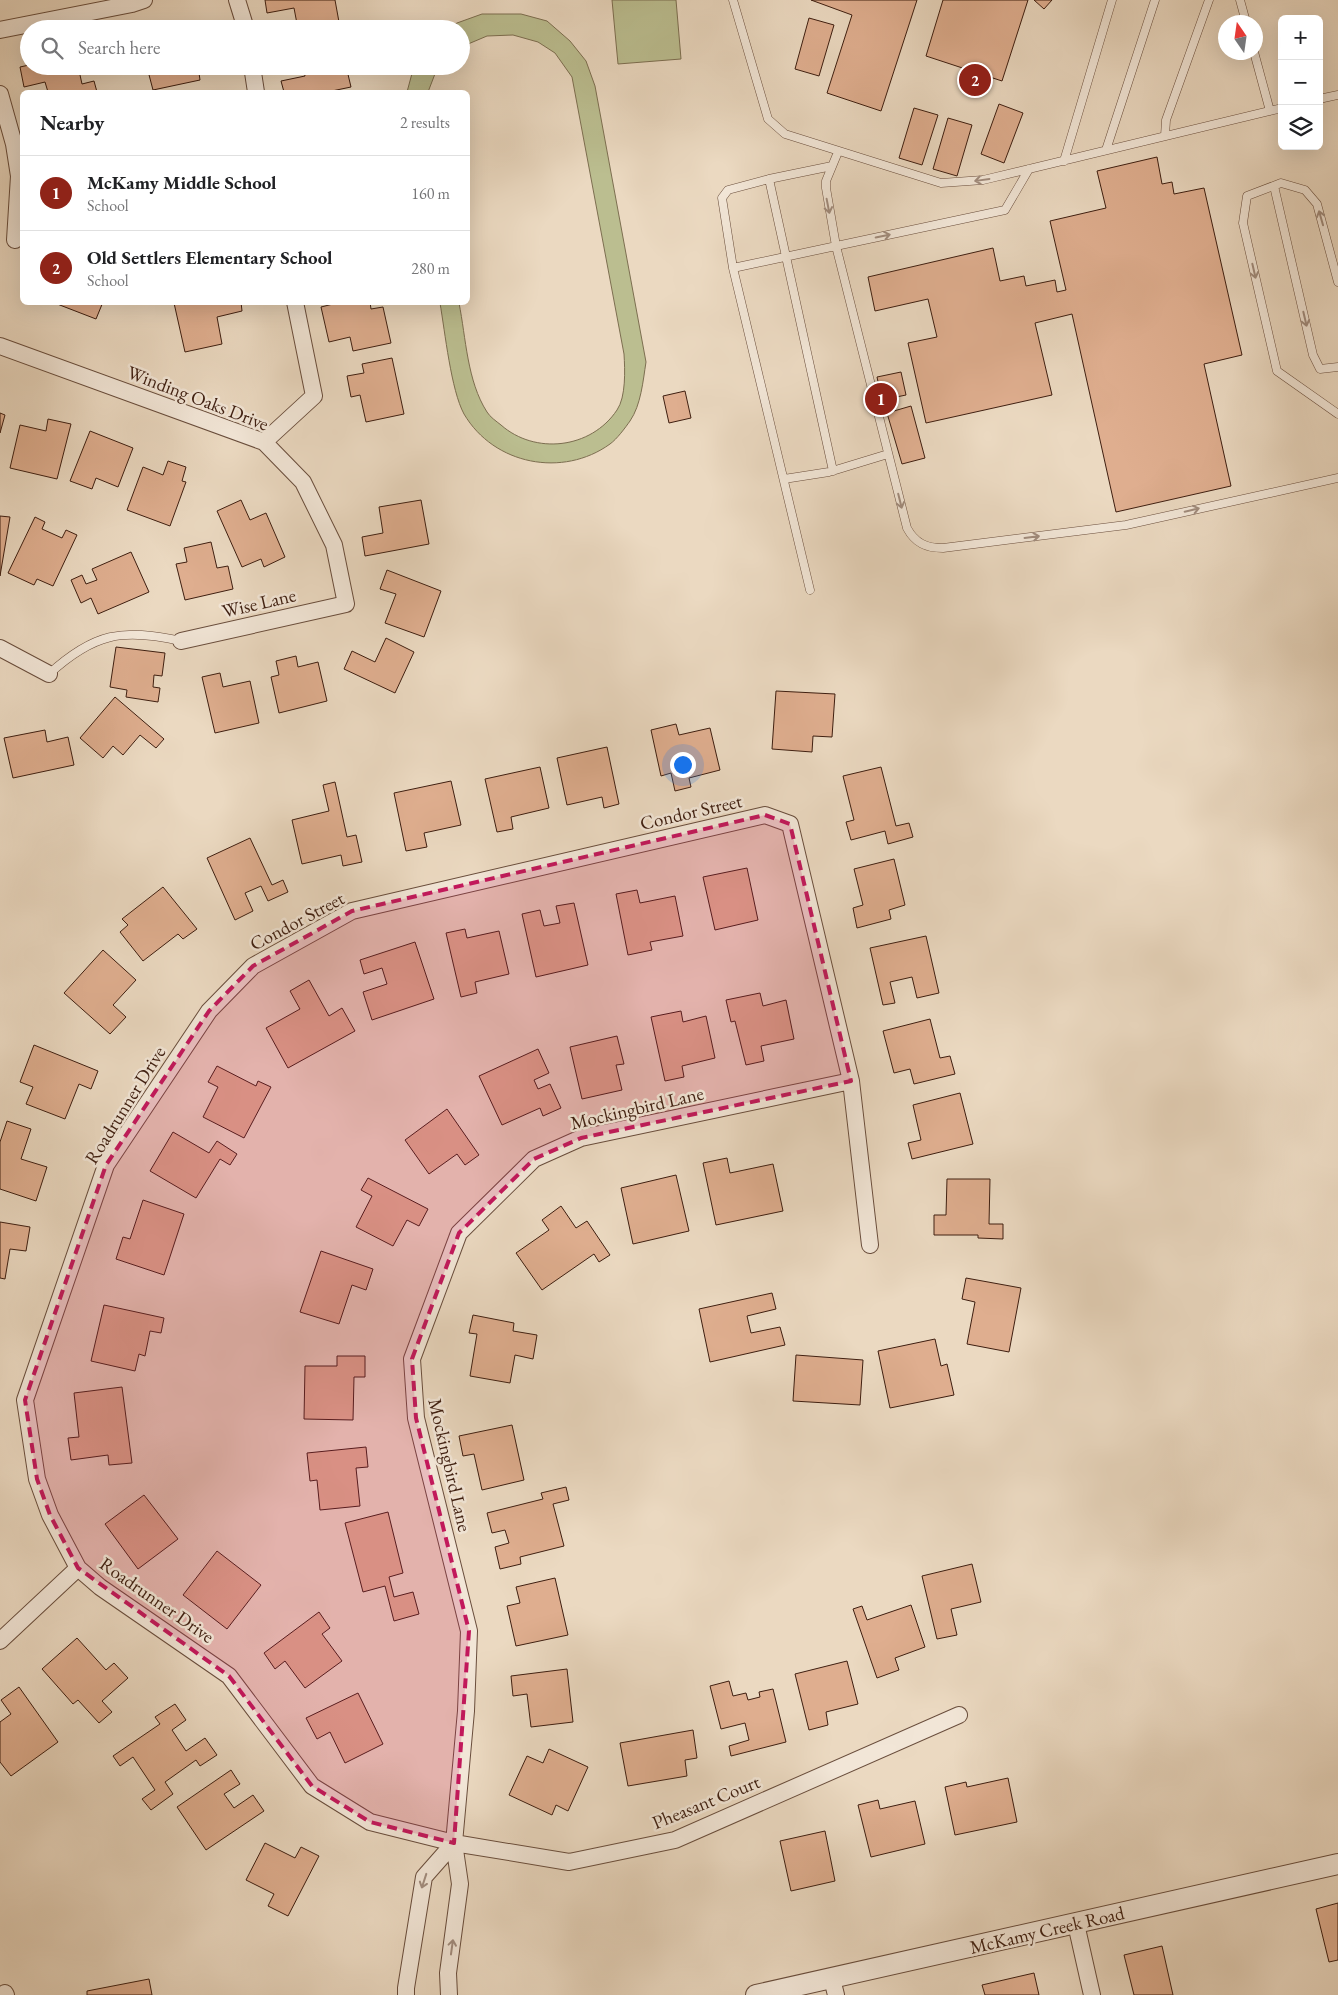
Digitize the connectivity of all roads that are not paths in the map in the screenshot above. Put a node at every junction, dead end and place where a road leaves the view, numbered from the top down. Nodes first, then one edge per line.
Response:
1 (144, 0) edge
2 (237, 0) edge
3 (733, 0) edge
4 (1112, 0) edge
5 (1155, 0) edge
6 (1209, 0) edge
7 (1240, 0) edge
8 (1244, 15) edge
9 (51, 20) edge
10 (243, 20) edge
11 (20, 26) edge
12 (0, 30) edge
13 (1256, 60) edge
14 (253, 75) edge
15 (256, 90) edge
16 (0, 94) edge
17 (1338, 95) edge
18 (1323, 98) edge
19 (1278, 109) edge
20 (1270, 111) junction
21 (1165, 136) junction
22 (1106, 150) junction
23 (838, 152) junction
24 (1064, 161) junction
25 (832, 166) junction
26 (1029, 169) junction
27 (769, 179) junction
28 (1274, 186) junction
29 (14, 240) dead end
30 (836, 246) junction
31 (786, 257) junction
32 (733, 268) junction
33 (1338, 282) edge
34 (296, 305) edge
35 (0, 346) edge
36 (1338, 367) edge
37 (1338, 414) edge
38 (264, 442) junction
39 (888, 454) junction
40 (833, 471) junction
41 (1338, 478) edge
42 (784, 479) junction
43 (810, 590) dead end
44 (346, 604) joint
45 (181, 641) joint
46 (0, 648) edge
47 (49, 674) joint
48 (210, 1011) joint
49 (851, 1081) junction
50 (870, 1245) dead end
51 (78, 1568) junction
52 (0, 1641) edge
53 (958, 1715) dead end
54 (454, 1843) junction
55 (1338, 1864) edge
56 (1076, 1924) junction
57 (834, 1987) edge
58 (406, 1995) edge
59 (449, 1995) edge
60 (756, 1995) edge
61 (1092, 1995) edge

1 - 9 street
2 - 10 street
3 - 23 lane
4 - 24 lane
5 - 22 lane
6 - 21 lane
7 - 8 lane
11 - 12 street
13 - 20 lane
14 - 15 street
16 - 29 street
17 - 18 lane
19 - 20 lane
20 - 21 lane
21 - 22 lane
22 - 24 lane
23 - 25 lane
26 -> 23 lane
24 - 26 lane
25 - 27 lane
25 -> 30 lane
30 -> 26 lane
27 - 31 lane
27 - 32 lane
33 -> 28 lane
28 -> 36 lane
28 -> 37 lane
30 - 31 lane
30 - 39 lane
31 - 32 lane
31 - 40 lane
32 - 42 lane
34 - 38 street
35 - 38 street, Winding Oaks Drive
38 - 44 street, Winding Oaks Drive
39 - 40 lane
39 -> 41 lane
40 - 42 lane
42 - 43 lane
44 - 45 street, Wise Lane
45 - 47 lane
46 - 47 street
48 - 49 street, Condor Street
48 - 51 street, Roadrunner Drive
49 - 50 street, Condor Street
49 - 54 street, Mockingbird Lane
51 - 52 street
51 - 54 street, Roadrunner Drive
53 - 54 street, Pheasant Court
54 -> 58 street
59 -> 54 street, Mockingbird Lane
55 - 56 street, McKamy Creek Road
56 - 57 street, McKamy Creek Road
56 - 61 street
57 - 60 street, McKamy Creek Road

